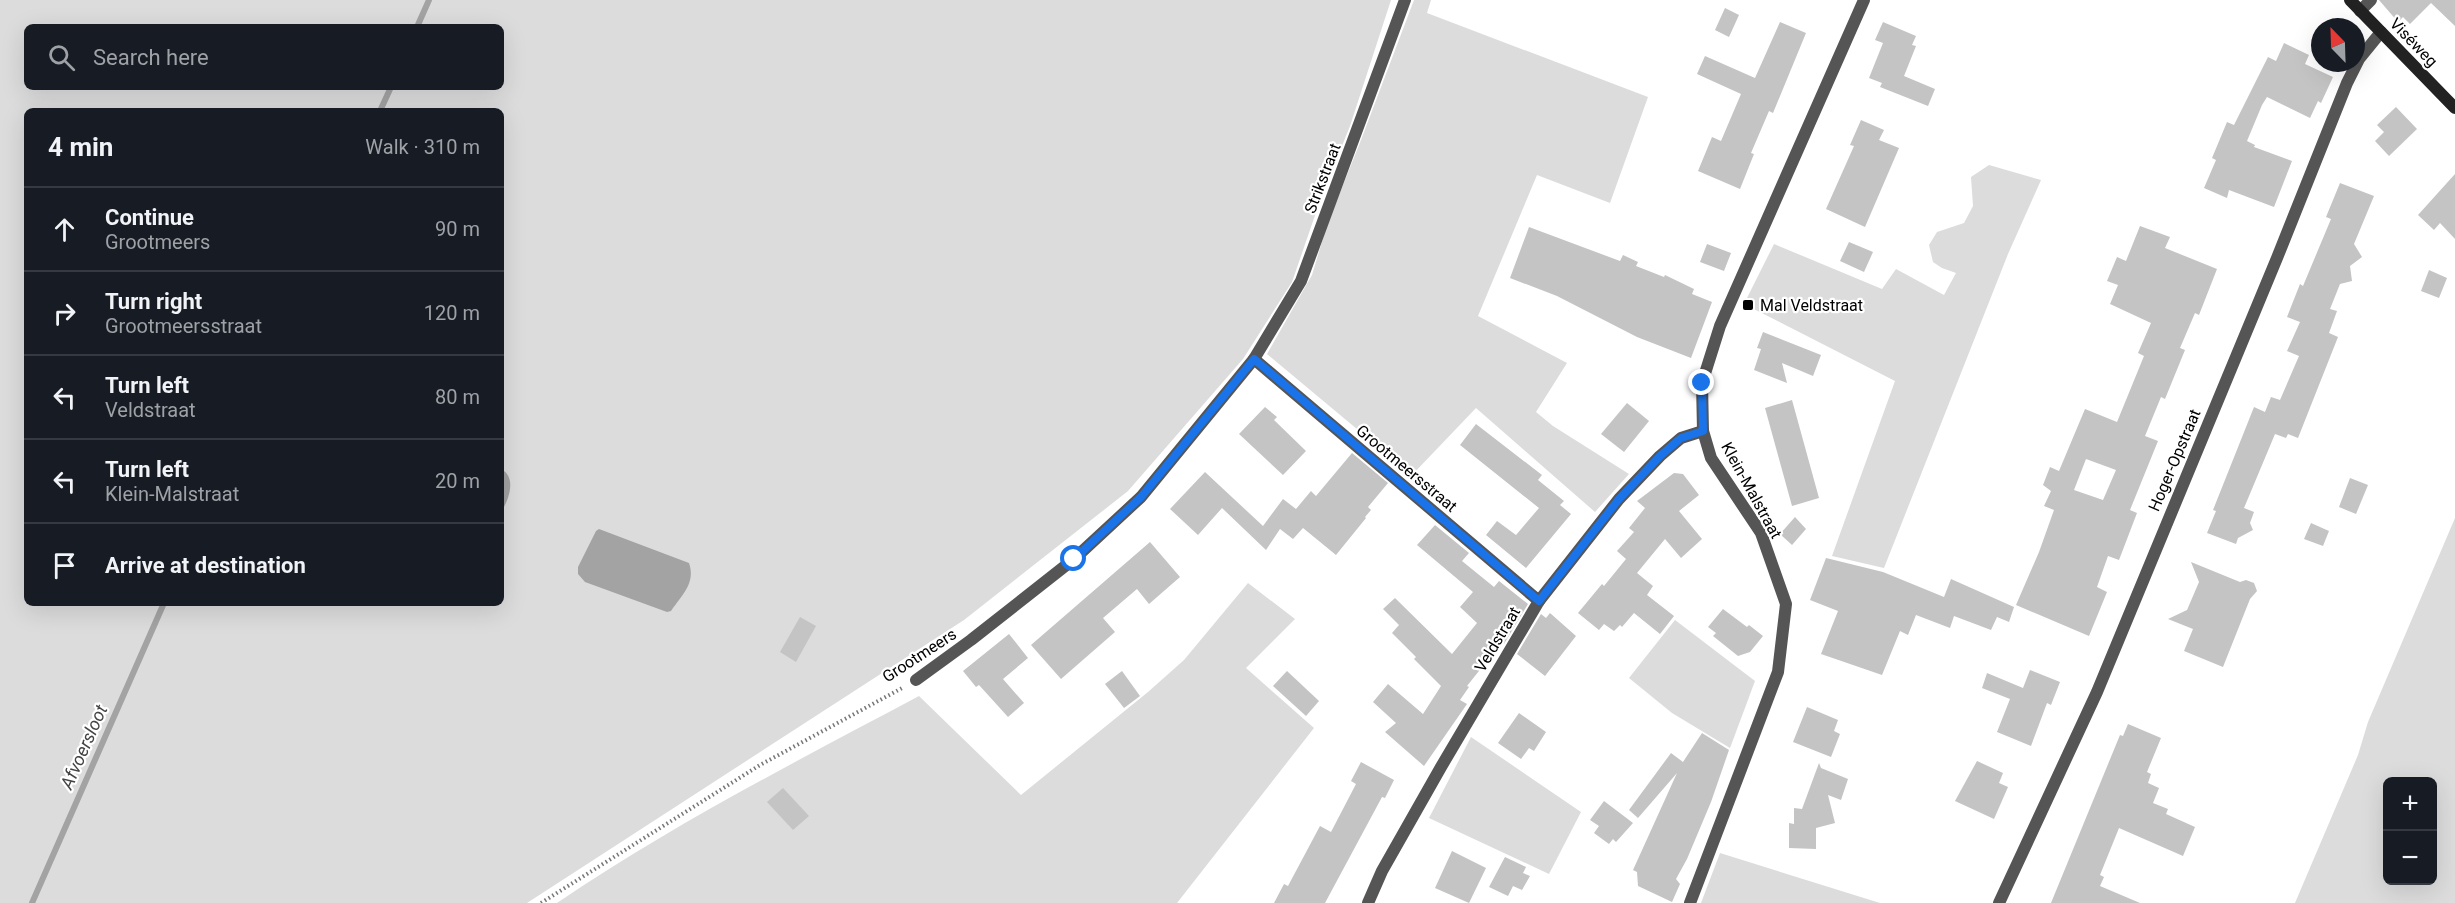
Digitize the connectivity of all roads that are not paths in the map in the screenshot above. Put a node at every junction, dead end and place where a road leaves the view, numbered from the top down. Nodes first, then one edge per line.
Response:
1 (1405, 0) edge
2 (1864, 0) edge
3 (2349, 0) edge
4 (2371, 0) edge
5 (2360, 11) junction
6 (2381, 32) junction
7 (2455, 108) edge
8 (1254, 359) junction
9 (1703, 431) junction
10 (1539, 601) junction
11 (916, 680) road end
12 (1368, 903) edge
13 (1690, 903) edge
14 (1999, 903) edge

1 - 8 street, Strikstraat
2 - 9 street, Klein-Malstraat
3 - 5 main road, Viséweg
4 - 5 street
5 - 6 main road, Viséweg
6 - 7 main road, Viséweg
6 - 14 street, Hoger-Opstraat
8 - 10 street, Grootmeersstraat
8 - 11 street, Grootmeers
9 - 10 street, Veldstraat
9 - 13 street, Klein-Malstraat
10 - 12 street, Veldstraat

